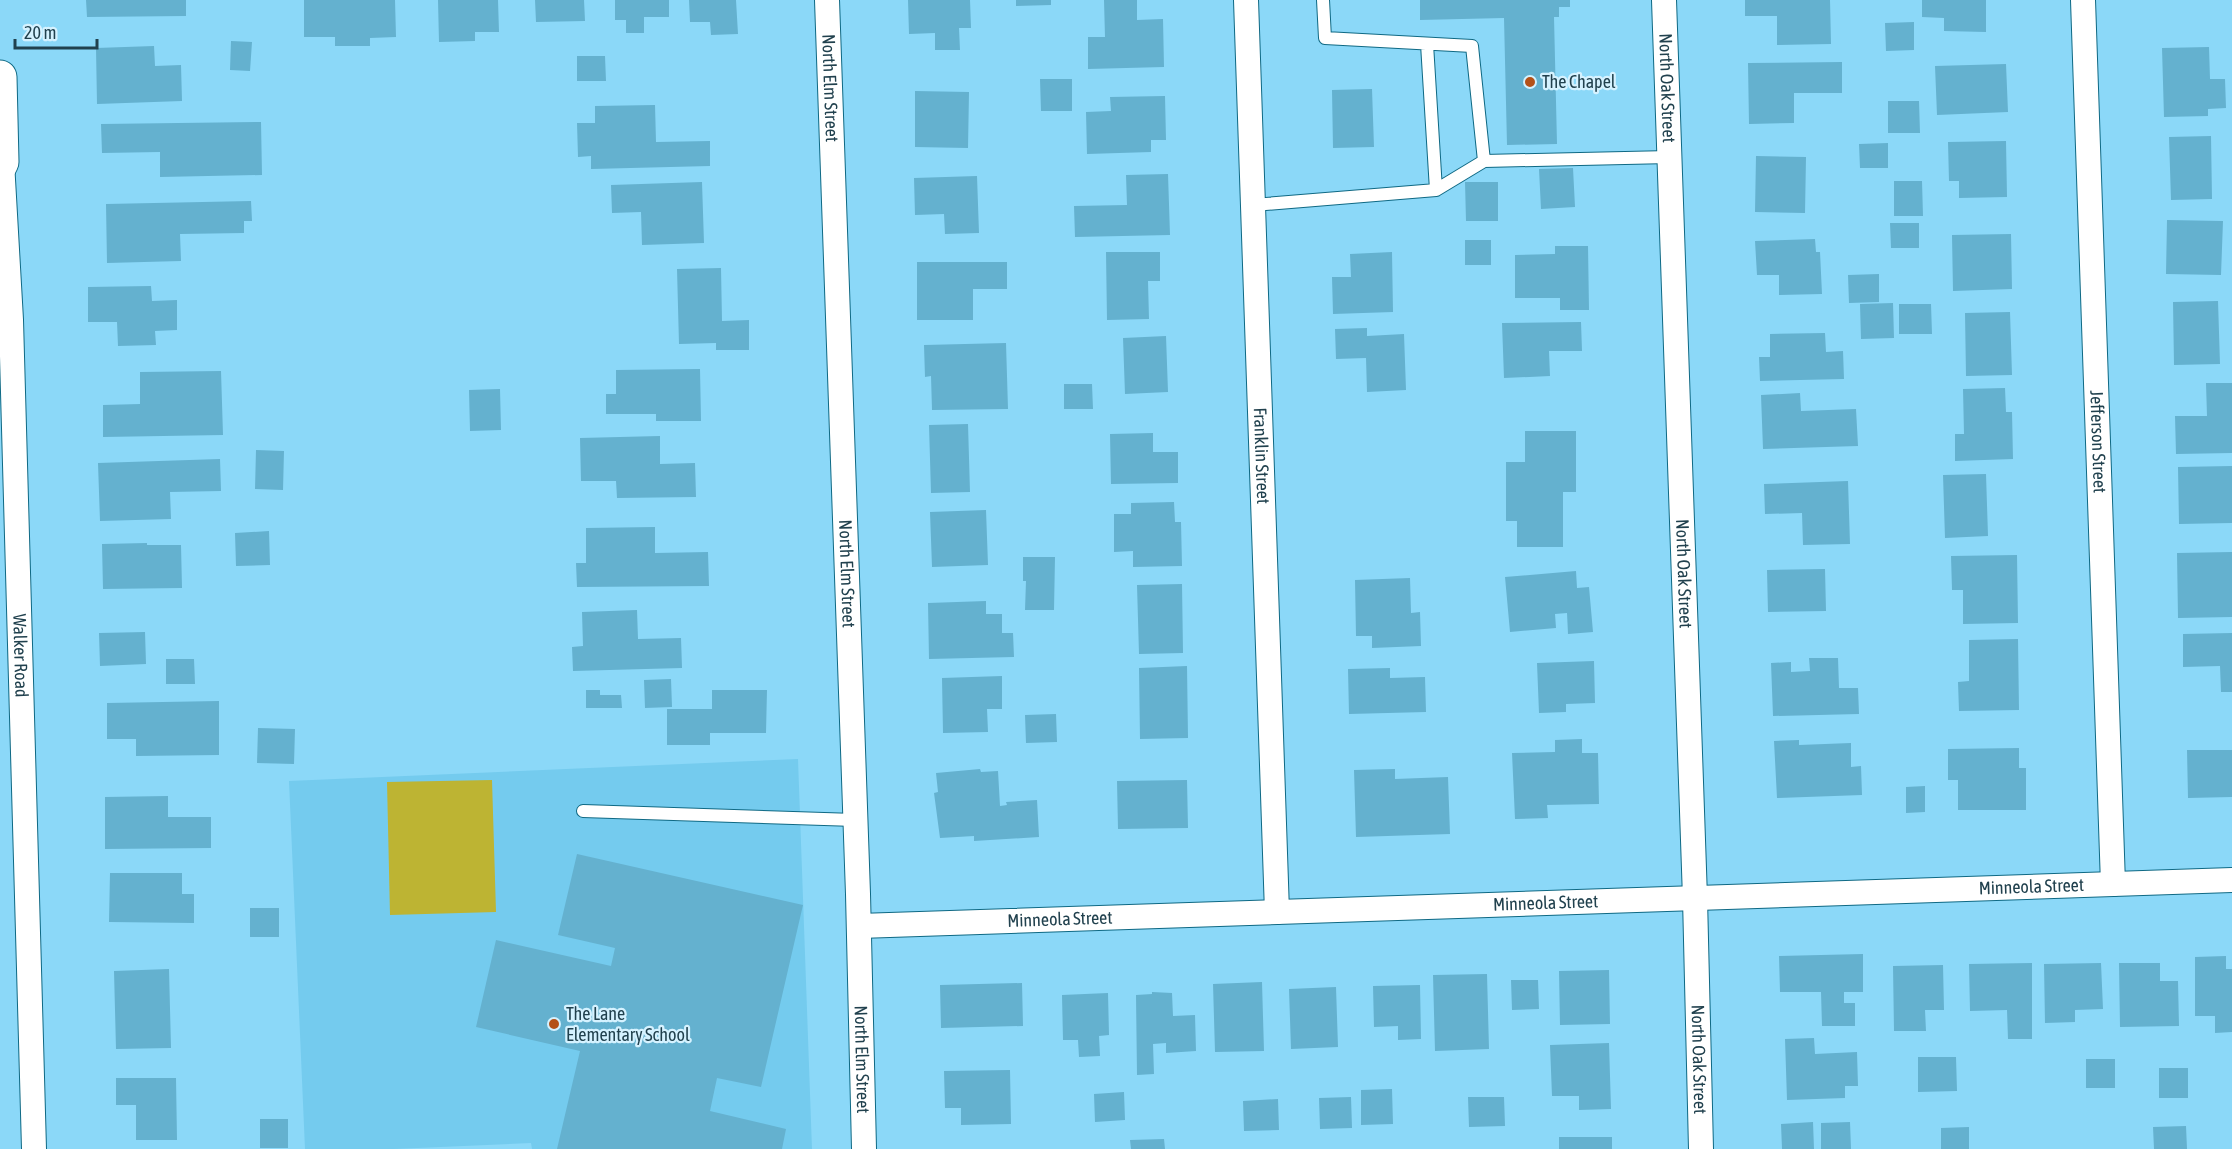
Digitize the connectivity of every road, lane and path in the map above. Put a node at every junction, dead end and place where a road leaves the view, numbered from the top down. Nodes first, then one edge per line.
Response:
1 (827, 0) edge
2 (1246, 0) edge
3 (1323, 0) edge
4 (1664, 0) edge
5 (2083, 0) edge
6 (1427, 44) junction
7 (0, 78) edge
8 (1670, 157) junction
9 (1484, 161) junction
10 (1, 164) edge
11 (1436, 190) junction
12 (1252, 204) junction
13 (583, 811) dead end
14 (855, 820) junction
15 (2232, 880) edge
16 (2113, 884) junction
17 (1695, 898) junction
18 (1277, 912) junction
19 (859, 926) junction
20 (34, 1149) edge
21 (864, 1149) edge
22 (1701, 1149) edge

1 - 14 street, North Elm Street
2 - 12 street, Franklin Street
3 - 6 lane
4 - 8 street, North Oak Street
5 - 16 street, Jefferson Street
6 - 9 lane
6 - 11 lane
7 - 10 main road
8 - 9 lane
8 - 17 street, North Oak Street
9 - 11 lane
10 - 20 street, Walker Road
11 - 12 lane
12 - 18 street, Franklin Street
13 - 14 lane
14 - 19 street, North Elm Street
15 - 16 street, Minneola Street
16 - 17 street, Minneola Street
17 - 18 street, Minneola Street
17 - 22 street, North Oak Street
18 - 19 street, Minneola Street
19 - 21 street, North Elm Street

